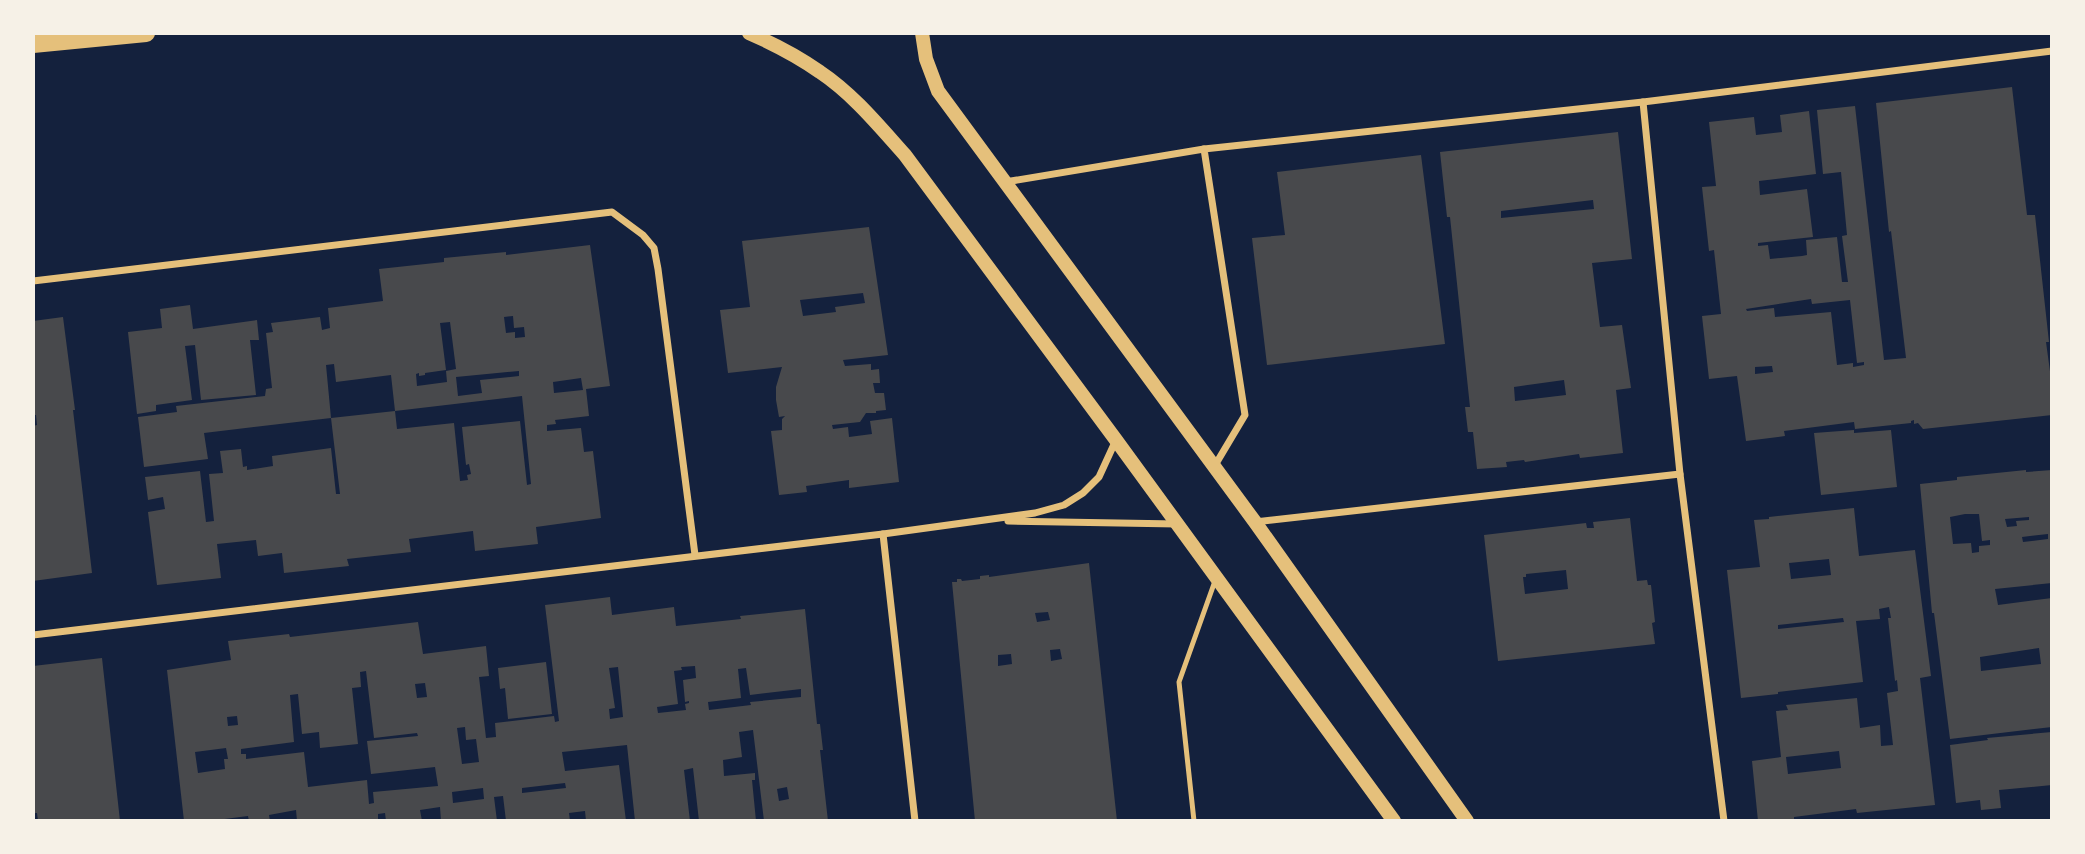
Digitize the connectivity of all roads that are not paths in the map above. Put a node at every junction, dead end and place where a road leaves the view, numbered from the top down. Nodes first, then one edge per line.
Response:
1 (146, 33) edge
2 (749, 33) edge
3 (922, 33) edge
4 (121, 35) edge
5 (33, 44) edge
6 (2052, 51) edge
7 (1643, 102) junction
8 (1204, 149) junction
9 (1005, 182) junction
10 (33, 281) edge
11 (1116, 440) junction
12 (1214, 468) junction
13 (1680, 474) junction
14 (982, 520) junction
15 (1255, 522) junction
16 (1177, 524) junction
17 (883, 534) junction
18 (695, 555) junction
19 (1216, 578) junction
20 (33, 635) edge
21 (915, 821) edge
22 (1194, 821) edge
23 (1394, 821) edge
24 (1467, 821) edge
25 (1724, 821) edge

1 - 4 main road
2 - 11 main road
3 - 9 main road
4 - 5 main road
6 - 7 street
7 - 8 street
7 - 13 street
8 - 9 street
8 - 12 street
9 - 12 main road
10 - 18 street
11 - 14 street
11 - 16 main road
12 - 15 main road
13 - 15 street
13 - 25 street
14 - 16 street
14 - 17 street
15 - 24 main road
16 - 19 main road
17 - 18 street
17 - 21 street
18 - 20 street
19 - 22 lane
19 - 23 main road

